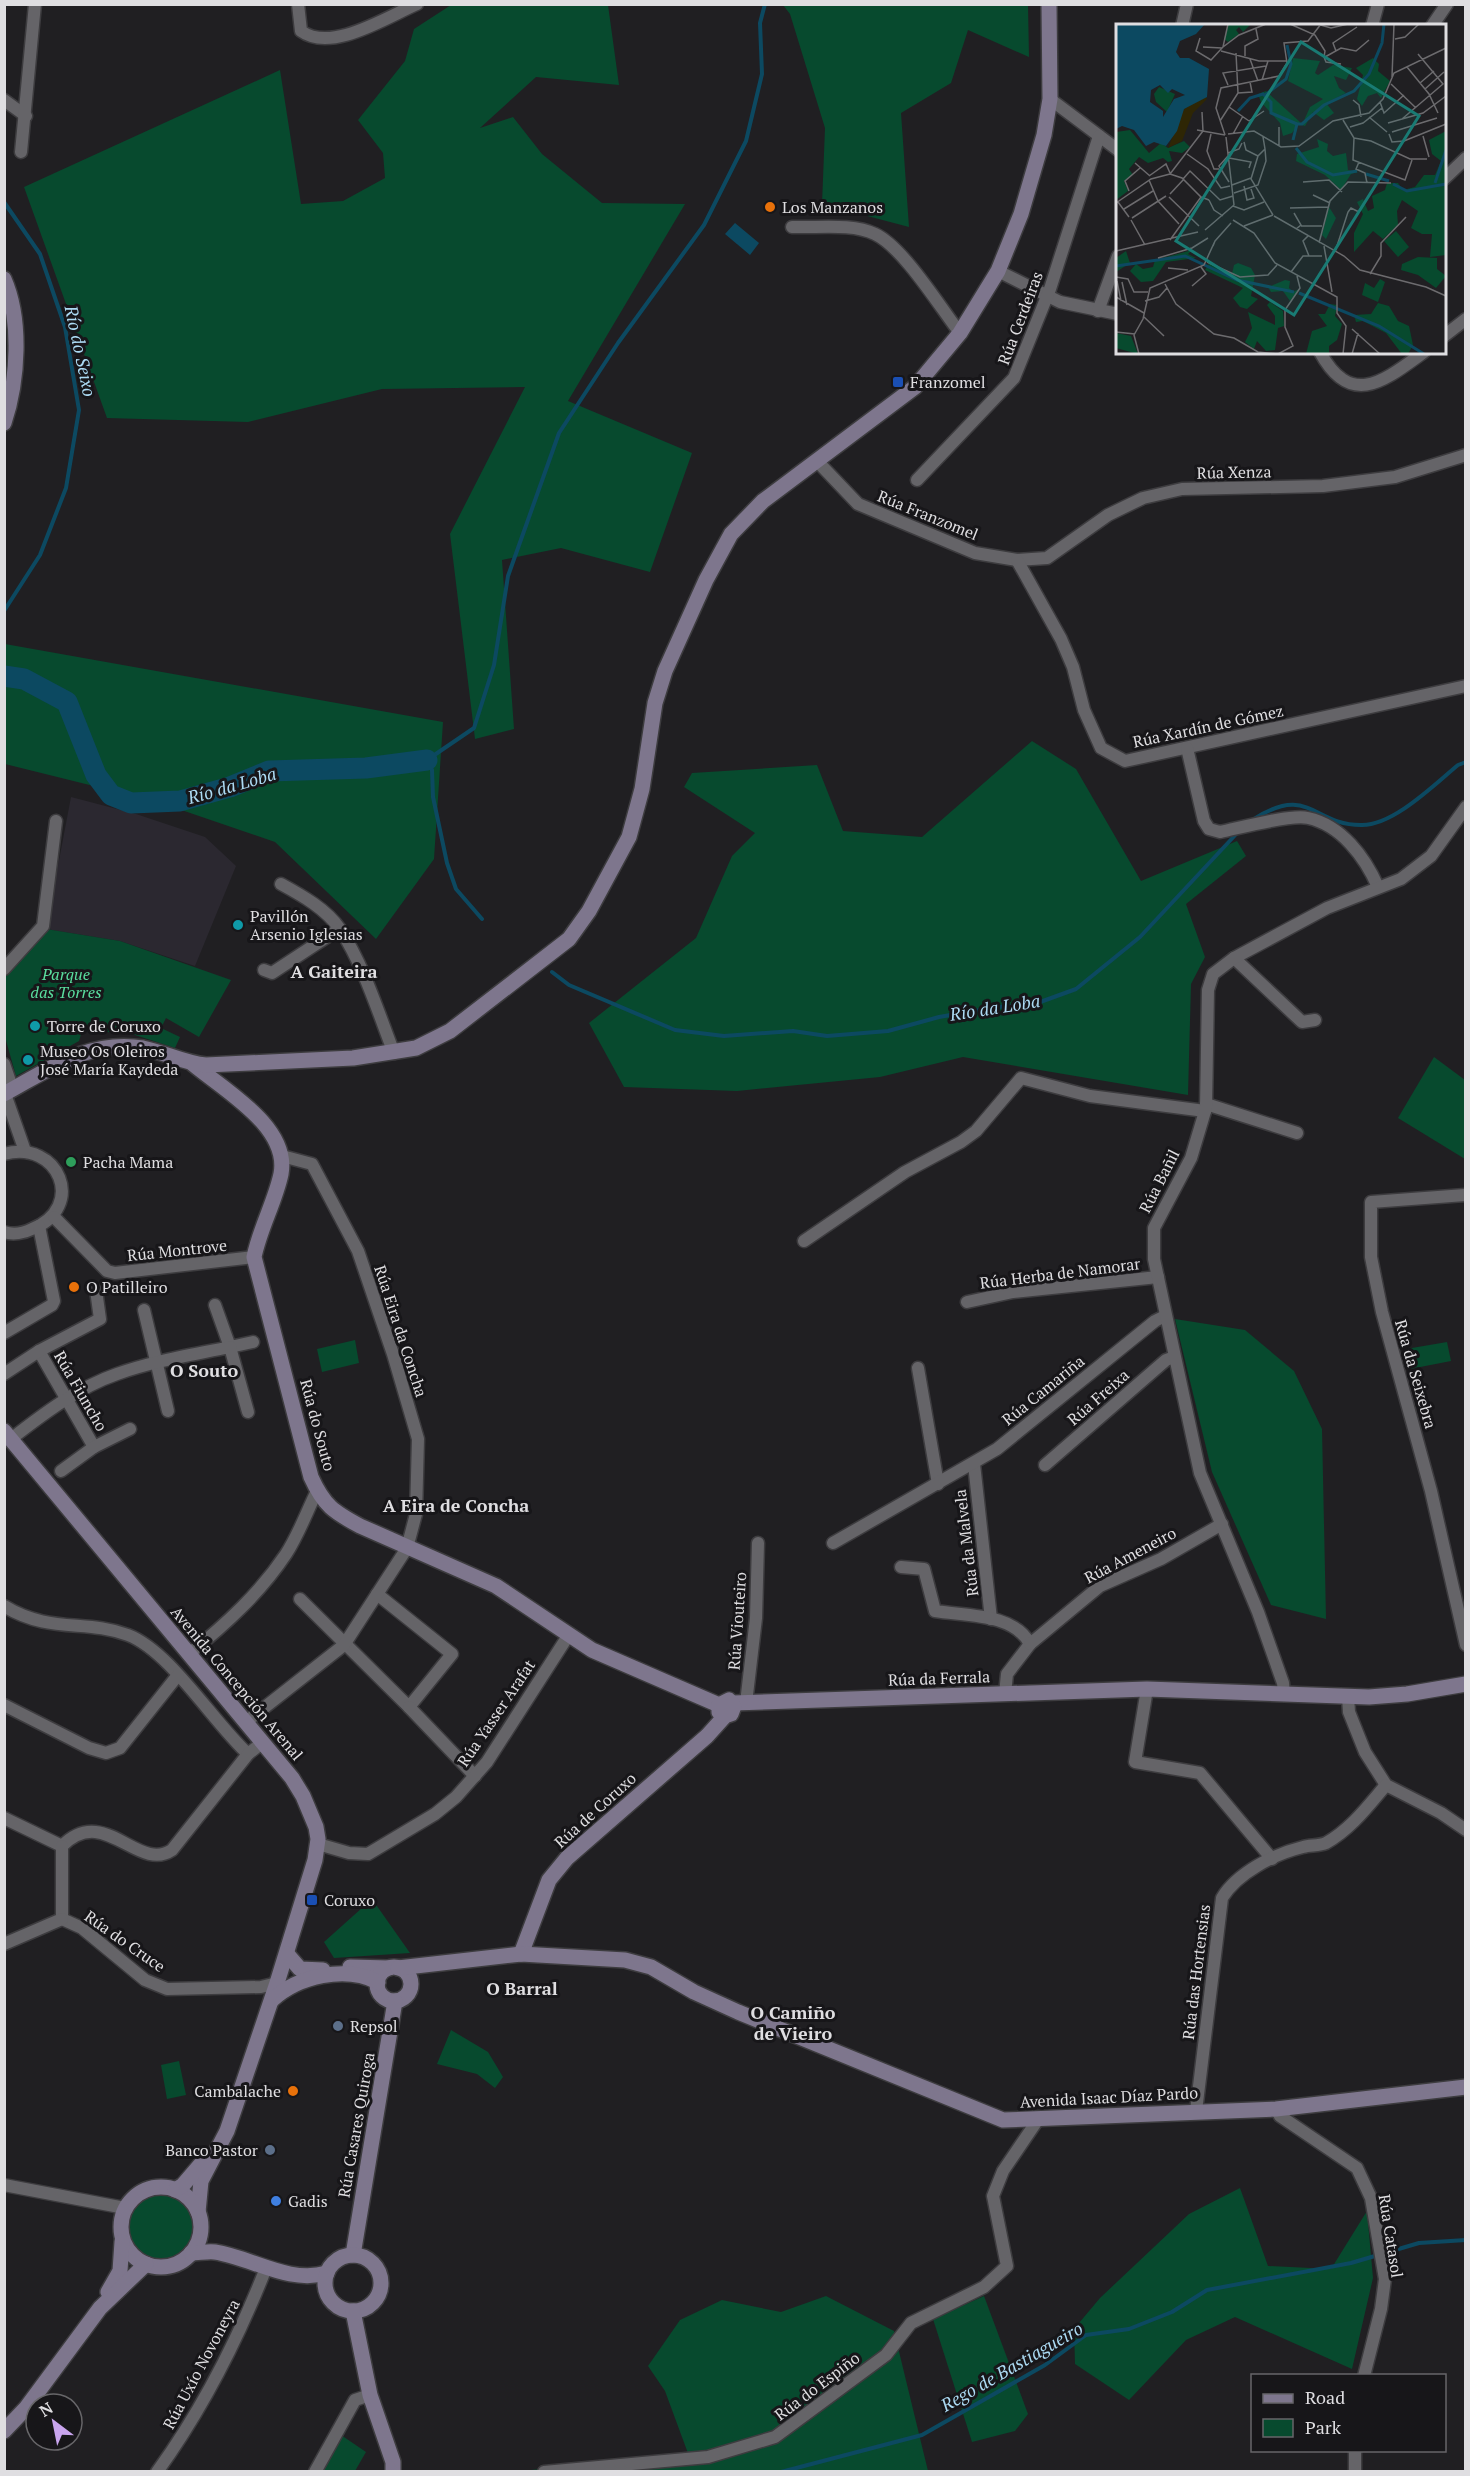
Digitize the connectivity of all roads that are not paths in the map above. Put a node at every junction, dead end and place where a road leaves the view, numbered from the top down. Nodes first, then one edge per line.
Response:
1 (35, 4) edge
2 (298, 4) edge
3 (417, 4) edge
4 (1049, 4) edge
5 (1187, 4) edge
6 (1378, 4) edge
7 (1447, 4) edge
8 (1182, 24) edge
9 (1373, 24) edge
10 (1433, 24) edge
11 (1050, 99) junction
12 (4, 100) edge
13 (26, 116) junction
14 (1099, 136) junction
15 (1116, 149) edge
16 (21, 152) dead end
17 (1466, 158) edge
18 (1446, 177) edge
19 (792, 227) dead end
20 (1116, 262) edge
21 (998, 271) junction
22 (4, 279) edge
23 (1047, 297) junction
24 (1098, 311) junction
25 (1116, 314) edge
26 (1466, 319) edge
27 (960, 333) junction
28 (1446, 334) edge
29 (1321, 354) edge
30 (1421, 354) edge
31 (4, 423) edge
32 (1466, 455) edge
33 (817, 461) junction
34 (917, 480) dead end
35 (1017, 560) junction
36 (1466, 686) edge
37 (1187, 748) junction
38 (1466, 807) edge
39 (56, 821) dead end
40 (282, 884) dead end
41 (1378, 887) junction
42 (339, 928) junction
43 (1234, 958) junction
44 (4, 969) edge
45 (264, 970) dead end
46 (1316, 1020) dead end
47 (394, 1053) junction
48 (4, 1064) edge
49 (193, 1064) junction
50 (7, 1093) edge
51 (1206, 1108) junction
52 (1296, 1132) dead end
53 (25, 1151) junction
54 (4, 1154) edge
55 (282, 1156) junction
56 (1465, 1195) edge
57 (54, 1216) junction
58 (39, 1226) junction
59 (4, 1232) edge
60 (804, 1240) dead end
61 (255, 1257) junction
62 (1158, 1276) junction
63 (96, 1290) dead end
64 (966, 1302) dead end
65 (215, 1305) dead end
66 (144, 1310) dead end
67 (1165, 1316) junction
68 (4, 1333) edge
69 (253, 1342) dead end
70 (230, 1347) junction
71 (39, 1351) junction
72 (1174, 1357) junction
73 (157, 1363) junction
74 (918, 1368) dead end
75 (4, 1374) edge
76 (66, 1399) junction
77 (168, 1411) dead end
78 (248, 1412) dead end
79 (130, 1429) dead end
80 (8, 1435) edge
81 (94, 1447) junction
82 (974, 1464) junction
83 (1045, 1465) dead end
84 (61, 1471) dead end
85 (938, 1484) junction
86 (317, 1491) junction
87 (1222, 1524) junction
88 (758, 1542) dead end
89 (833, 1543) dead end
90 (407, 1548) junction
91 (901, 1567) dead end
92 (377, 1594) junction
93 (300, 1599) dead end
94 (4, 1606) edge
95 (991, 1619) junction
96 (568, 1636) junction
97 (1030, 1644) junction
98 (344, 1645) junction
99 (1466, 1645) edge
100 (189, 1654) junction
101 (178, 1675) junction
102 (1466, 1684) edge
103 (1147, 1689) junction
104 (1005, 1694) junction
105 (1284, 1694) junction
106 (1348, 1697) junction
107 (4, 1705) edge
108 (731, 1706) junction
109 (409, 1707) junction
110 (246, 1722) junction
111 (263, 1742) junction
112 (248, 1754) junction
113 (475, 1776) junction
114 (1386, 1785) junction
115 (4, 1818) edge
116 (1466, 1830) edge
117 (318, 1844) junction
118 (62, 1846) junction
119 (1272, 1859) junction
120 (62, 1919) junction
121 (4, 1944) edge
122 (287, 1954) junction
123 (521, 1954) junction
124 (428, 1965) junction
125 (394, 1968) junction
126 (411, 1981) junction
127 (378, 1982) junction
128 (277, 1983) junction
129 (272, 2000) junction
130 (395, 2001) junction
131 (1466, 2087) edge
132 (1276, 2109) junction
133 (1196, 2111) junction
134 (1037, 2121) junction
135 (227, 2131) junction
136 (4, 2185) edge
137 (175, 2190) junction
138 (125, 2208) junction
139 (198, 2211) junction
140 (201, 2230) junction
141 (122, 2237) junction
142 (215, 2252) junction
143 (191, 2253) junction
144 (353, 2255) junction
145 (146, 2264) junction
146 (266, 2268) junction
147 (321, 2280) junction
148 (100, 2308) junction
149 (354, 2311) junction
150 (1365, 2374) edge
151 (370, 2395) junction
152 (4, 2431) edge
153 (1355, 2452) edge
154 (157, 2472) edge
155 (315, 2472) edge
156 (393, 2472) edge
157 (544, 2472) edge
158 (1355, 2472) edge

1 - 13 street
2 - 3 street
4 - 11 street
5 - 8 street
6 - 9 street
7 - 10 street
11 - 14 street
11 - 21 street
12 - 13 street
13 - 16 street
14 - 15 street
14 - 23 street, Rúa Cerdeiras
17 - 18 street
19 - 27 street
20 - 24 street
21 - 23 street
21 - 27 street
22 - 31 street
23 - 24 street
23 - 34 street, Rúa Cerdeiras
24 - 25 street
26 - 28 street
27 - 33 street
29 - 30 street
32 - 35 street, Rúa Xenza
33 - 35 street, Rúa Franzomel
33 - 47 street
35 - 37 street, Rúa Xardín de Gómez
36 - 37 street, Rúa Xardín de Gómez
37 - 41 street
38 - 41 street, Rúa Bañil
39 - 44 street
40 - 42 street
41 - 43 street, Rúa Bañil
42 - 45 street
42 - 47 street
43 - 46 street
43 - 51 street, Rúa Bañil
47 - 49 street
48 - 50 street
49 - 50 street
49 - 55 street
50 - 53 street
51 - 52 street
51 - 60 street
51 - 62 street, Rúa Bañil
53 - 54 street
53 - 57 street
55 - 61 street, Rúa do Souto
55 - 90 street, Rúa Eira da Concha
56 - 99 street, Rúa da Seixebra
57 - 58 street
57 - 61 street, Rúa Montrove
58 - 59 street
58 - 68 street
61 - 86 street, Rúa do Souto
62 - 64 street, Rúa Herba de Namorar
62 - 67 street, Rúa Bañil
63 - 71 street
65 - 70 street
66 - 73 street
67 - 72 street, Rúa Bañil
67 - 82 street, Rúa Camariña
69 - 70 street
70 - 73 street
70 - 78 street
71 - 75 street
71 - 76 street, Rúa Fiuncho
72 - 83 street, Rúa Freixa
72 - 87 street, Rúa Bañil
73 - 76 street
73 - 77 street
74 - 85 street
76 - 80 street
76 - 81 street, Rúa Fiuncho
79 - 81 street
80 - 100 street, Avenida Concepción Arenal
81 - 84 street
82 - 85 street, Rúa Camariña
82 - 95 street, Rúa da Malvela
85 - 89 street, Rúa Camariña
86 - 90 street, Rúa do Souto
86 - 100 street
87 - 97 street, Rúa Ameneiro
87 - 105 street, Rúa Bañil
88 - 108 street, Rúa Viouteiro
90 - 92 street, Rúa Eira da Concha
90 - 96 street, Rúa do Souto
91 - 95 street, Rúa da Malvela
92 - 98 street, Rúa Eira da Concha
92 - 109 street
93 - 98 street
94 - 101 street
95 - 97 street, Rúa da Malvela
96 - 108 street, Rúa do Souto
96 - 113 street, Rúa Yasser Arafat
97 - 104 street
98 - 109 street
98 - 110 street, Rúa Eira da Concha
100 - 110 street, Avenida Concepción Arenal
101 - 107 street
101 - 112 street
102 - 106 street, Rúa da Ferrala
103 - 104 street, Rúa da Ferrala
103 - 105 street, Rúa da Ferrala
103 - 119 street
104 - 108 street, Rúa da Ferrala
105 - 106 street, Rúa da Ferrala
106 - 114 street
108 - 123 street, Rúa de Coruxo
109 - 113 street
110 - 111 street, Avenida Concepción Arenal
111 - 112 street
111 - 117 street, Avenida Concepción Arenal
112 - 118 street
113 - 117 street, Rúa Yasser Arafat
114 - 116 street
114 - 119 street, Rúa das Hortensias
115 - 118 street
117 - 122 street, Avenida Concepción Arenal
118 - 120 street, Rúa do Cruce
119 - 133 street, Rúa das Hortensias
120 - 121 street
120 - 128 street, Rúa do Cruce
122 - 125 street
122 - 128 street, Avenida Concepción Arenal
123 - 124 street, Avenida Isaac Díaz Pardo
123 - 134 street, Avenida Isaac Díaz Pardo
124 - 125 street, Avenida Isaac Díaz Pardo
124 - 126 street
125 - 126 street
125 - 127 street
126 - 130 street
127 - 129 street
127 - 130 street
128 - 129 street, Avenida Concepción Arenal
129 - 135 street, Avenida Concepción Arenal
130 - 144 street, Rúa Casares Quiroga
131 - 132 street, Avenida Isaac Díaz Pardo
132 - 133 street, Avenida Isaac Díaz Pardo
132 - 150 street, Rúa Catasol
133 - 134 street, Avenida Isaac Díaz Pardo
134 - 157 street, Rúa do Espiño
135 - 137 street
135 - 139 street
136 - 138 street
137 - 138 street
137 - 139 street
138 - 141 street
139 - 140 street
140 - 142 street
140 - 143 street
141 - 145 street
141 - 148 street
142 - 143 street
142 - 146 street
143 - 145 street
144 - 147 street
144 - 149 street
145 - 148 street
146 - 147 street
146 - 154 street, Rúa Uxío Novoneyra
147 - 149 street
148 - 152 street
149 - 151 street
151 - 155 street
151 - 156 street
153 - 158 street

